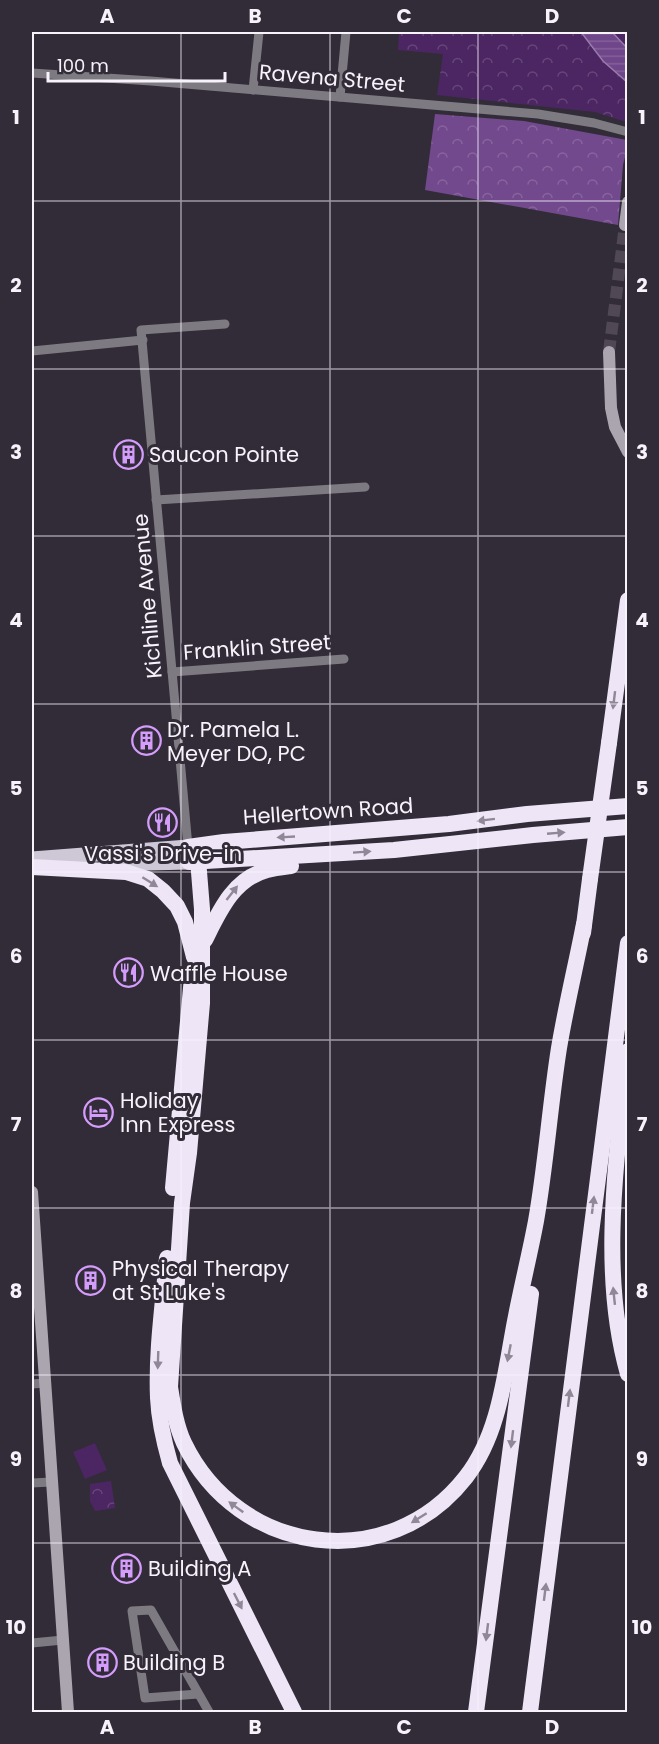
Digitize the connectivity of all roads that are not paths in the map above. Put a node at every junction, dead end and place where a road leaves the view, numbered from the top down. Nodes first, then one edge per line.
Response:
1 (259, 32) edge
2 (346, 32) edge
3 (32, 73) edge
4 (253, 90) junction
5 (340, 96) junction
6 (627, 132) edge
7 (627, 202) edge
8 (625, 225) dead end
9 (225, 324) dead end
10 (143, 340) junction
11 (32, 351) edge
12 (609, 352) tunnel mouth
13 (627, 452) edge
14 (365, 487) dead end
15 (156, 500) junction
16 (627, 600) edge
17 (344, 659) dead end
18 (172, 672) junction
19 (627, 806) edge
20 (627, 827) edge
21 (193, 854) junction
22 (327, 855) junction
23 (32, 859) edge
24 (32, 866) edge
25 (584, 924) junction
26 (627, 943) edge
27 (199, 950) junction
28 (627, 1051) edge
29 (32, 1192) edge
30 (32, 1209) edge
31 (627, 1374) edge
32 (45, 1383) junction
33 (32, 1384) edge
34 (51, 1482) junction
35 (32, 1483) edge
36 (63, 1640) junction
37 (32, 1643) edge
38 (198, 1694) junction
39 (68, 1713) edge
40 (208, 1713) edge
41 (294, 1713) edge
42 (476, 1713) edge
43 (530, 1713) edge

1 - 4 street
2 - 5 street
3 - 4 street, Ravena Street
4 - 5 street, Ravena Street
5 - 6 street, Ravena Street
7 - 8 street
9 - 10 street
10 - 11 street
10 - 15 street, Kichline Avenue
12 - 13 street
14 - 15 street
15 - 18 street, Kichline Avenue
16 -> 25 highway, bridge
17 - 18 street, Franklin Street
18 - 21 street, Kichline Avenue
19 -> 21 highway, Hellertown Road
22 -> 20 highway, Hellertown Road
21 - 22 highway, Hellertown Road
21 - 23 main road, Hellertown Road
21 - 24 main road, Hellertown Road
21 - 27 highway
27 -> 22 highway
24 -> 27 highway
25 -> 27 highway
25 -> 42 highway
43 -> 26 highway
27 -> 41 highway
31 -> 28 highway
29 - 30 street
30 - 32 street
32 - 33 street
32 - 34 street
34 - 35 street
34 - 36 street
36 - 37 street
36 - 39 street
38 - 38 street
38 - 40 street

